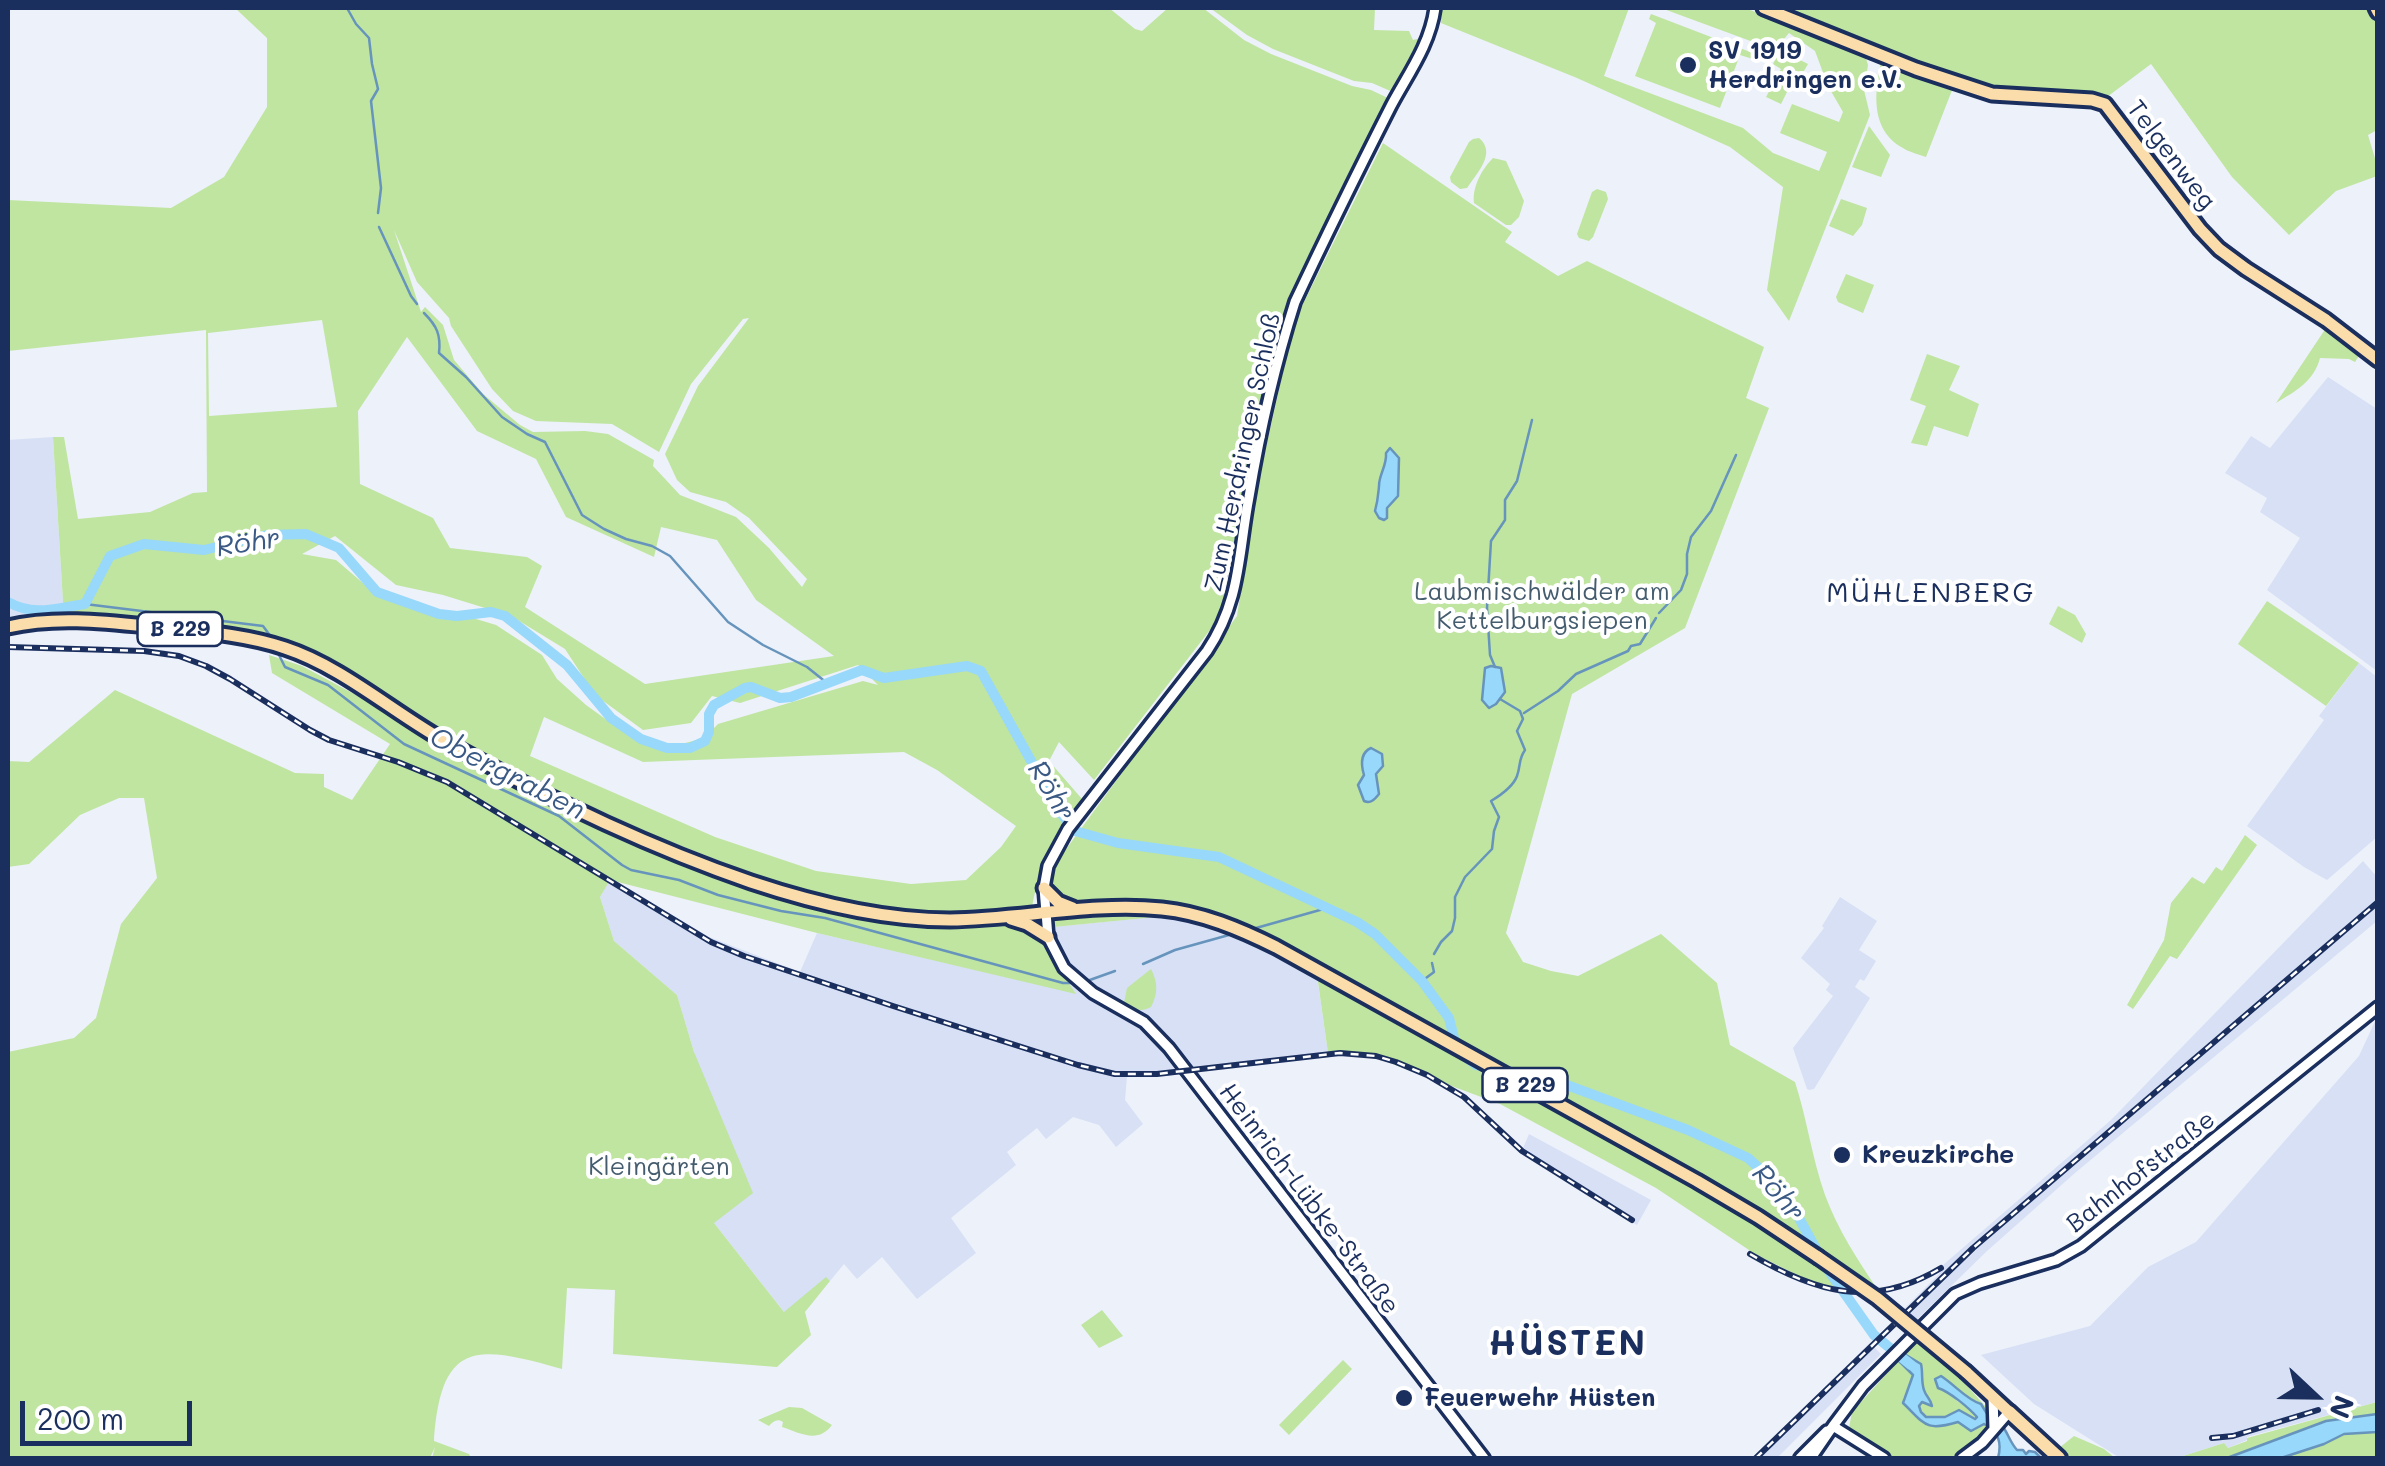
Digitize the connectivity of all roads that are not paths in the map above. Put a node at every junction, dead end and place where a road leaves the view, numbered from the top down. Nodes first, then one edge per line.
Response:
1 (1435, 8) edge
2 (1764, 8) edge
3 (2378, 360) edge
4 (8, 628) edge
5 (1044, 888) junction
6 (1077, 910) junction
7 (1044, 914) junction
8 (1006, 918) junction
9 (1048, 937) junction
10 (1082, 985) joint
11 (2378, 1007) edge
12 (1993, 1397) junction
13 (2009, 1412) junction
14 (1832, 1426) junction
15 (1994, 1429) junction
16 (1965, 1457) edge
17 (1484, 1458) edge
18 (1800, 1458) edge
19 (1811, 1458) edge
20 (1884, 1458) edge
21 (2059, 1458) edge

1 - 5 street, Zum Herdringer Schloß
2 - 3 main road, Telgenweg
4 - 8 main road, B 229
5 - 6 main road
5 - 7 street, Zum Herdringer Schloß
6 - 7 main road, B 229
6 - 12 main road, B 229, bridge
7 - 8 main road, B 229
7 - 9 street, Zum Herdringer Schloß
8 - 9 main road
9 - 10 street, Zum Herdringer Schloß
10 - 17 street, Heinrich-Lübke-Straße
11 - 14 street, Bahnhofstraße
12 - 13 main road, B 229
12 - 15 street
13 - 15 street
13 - 21 highway
14 - 18 street, Bahnhofstraße
14 - 19 street, Bahnhofstraße
14 - 20 street
15 - 16 street

